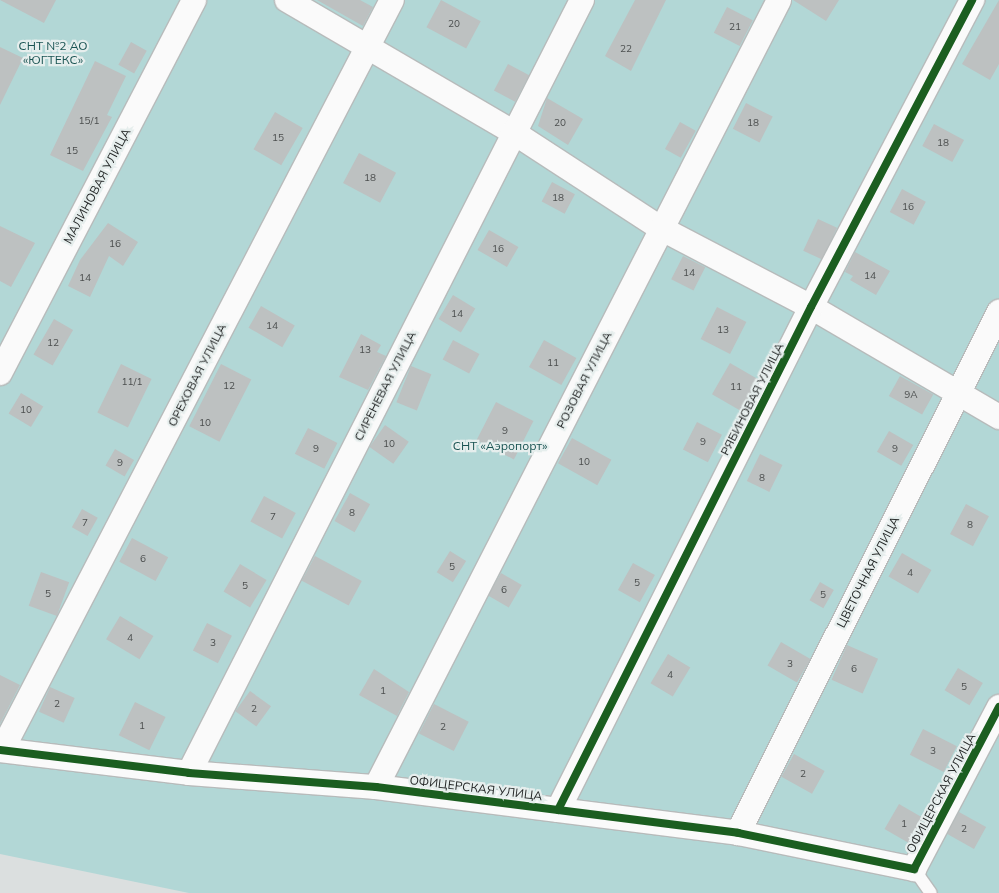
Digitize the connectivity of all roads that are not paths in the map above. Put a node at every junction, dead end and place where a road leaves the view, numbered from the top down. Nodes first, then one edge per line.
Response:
1 (194, 0) edge
2 (287, 0) edge
3 (392, 0) edge
4 (582, 0) edge
5 (779, 0) edge
6 (972, 0) edge
7 (367, 48) junction
8 (513, 132) junction
9 (662, 229) junction
10 (811, 307) junction
11 (999, 312) edge
12 (0, 373) edge
13 (957, 395) junction
14 (999, 417) edge
15 (999, 707) edge
16 (1, 750) edge
17 (189, 773) junction
18 (376, 787) junction
19 (558, 810) junction
20 (738, 832) junction
21 (914, 869) junction
22 (931, 893) edge

1 - 12 street, МАЛИНОВАЯ УЛИЦА
2 - 7 street
3 - 7 street, ОРЕХОВАЯ УЛИЦА
4 - 8 street, СИРЕНЕВАЯ УЛИЦА
5 - 9 street, РОЗОВАЯ УЛИЦА
6 - 10 street, РЯБИНОВАЯ УЛИЦА
7 - 8 street
7 - 16 street, ОРЕХОВАЯ УЛИЦА
8 - 9 street
8 - 17 street, СИРЕНЕВАЯ УЛИЦА
9 - 10 street
9 - 18 street, РОЗОВАЯ УЛИЦА
10 - 13 street
10 - 19 street, РЯБИНОВАЯ УЛИЦА
11 - 13 street, ЦВЕТОЧНАЯ УЛИЦА
13 - 14 street
13 - 20 street, ЦВЕТОЧНАЯ УЛИЦА
15 - 21 street, ОФИЦЕРСКАЯ УЛИЦА
16 - 17 street, ОФИЦЕРСКАЯ УЛИЦА
17 - 18 street, ОФИЦЕРСКАЯ УЛИЦА
18 - 19 street, ОФИЦЕРСКАЯ УЛИЦА
19 - 20 street, ОФИЦЕРСКАЯ УЛИЦА
20 - 21 street, ОФИЦЕРСКАЯ УЛИЦА
21 - 22 lane

